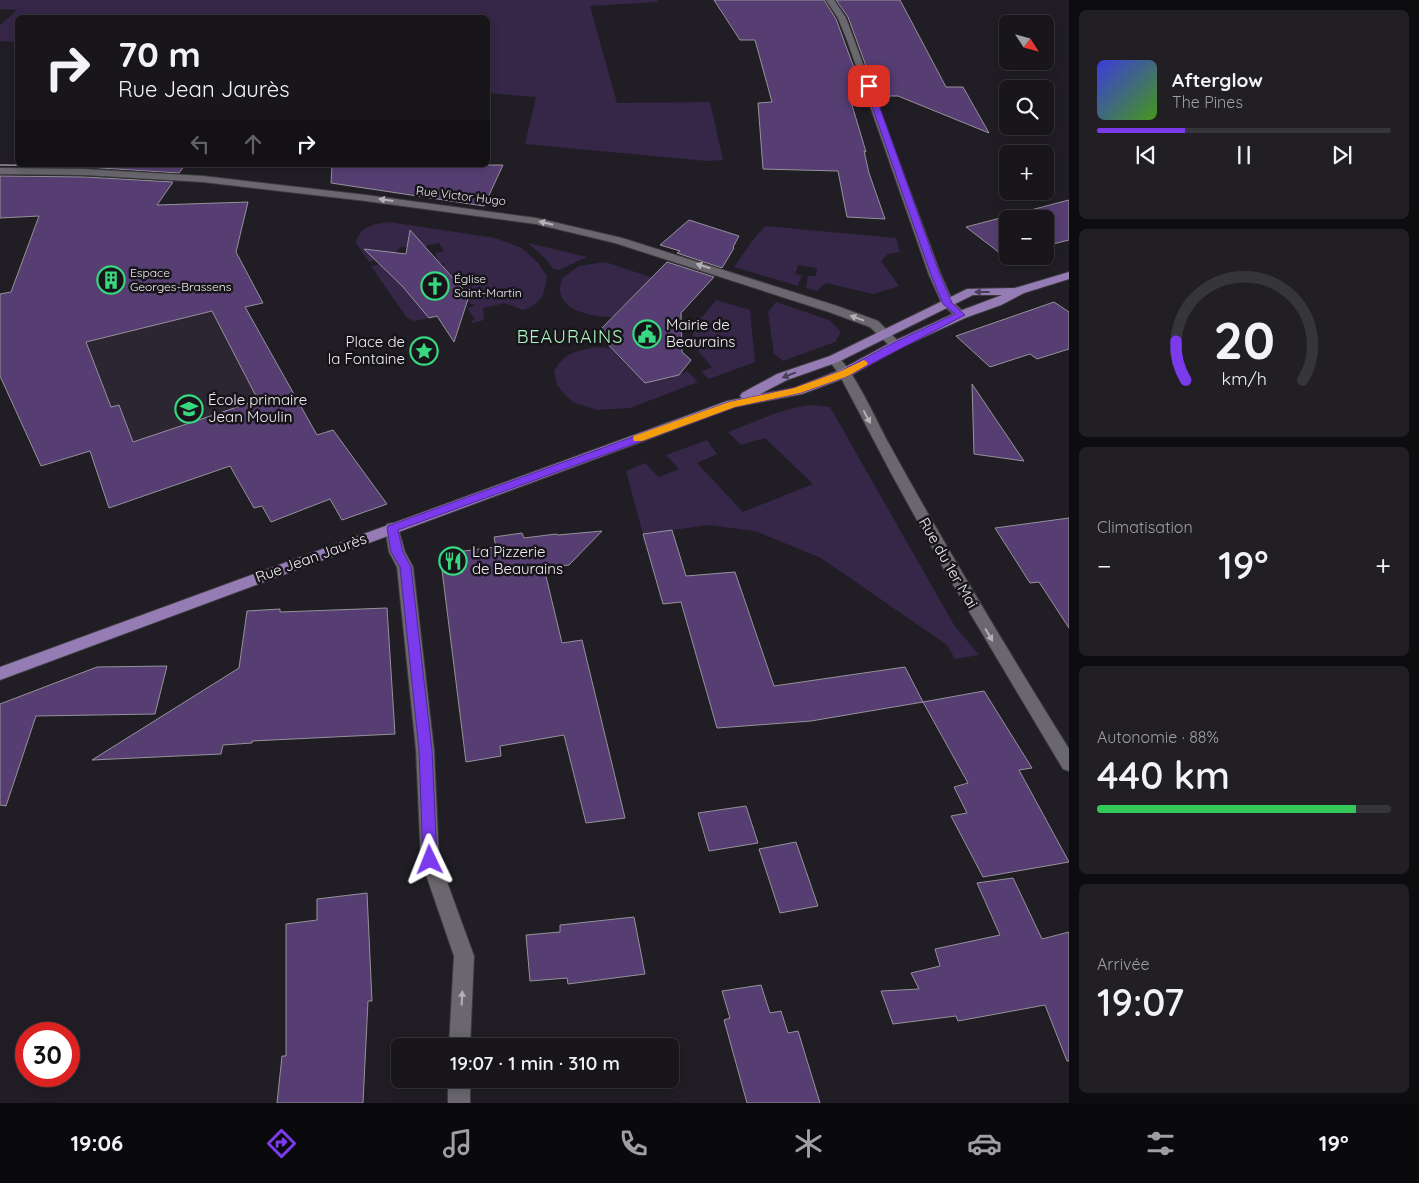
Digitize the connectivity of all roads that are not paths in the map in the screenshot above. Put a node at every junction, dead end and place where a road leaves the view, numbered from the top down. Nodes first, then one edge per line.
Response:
1 (830, 0) edge
2 (0, 171) edge
3 (1069, 275) edge
4 (1020, 290) junction
5 (948, 304) junction
6 (961, 315) junction
7 (885, 335) junction
8 (896, 345) junction
9 (834, 358) junction
10 (845, 374) junction
11 (732, 404) junction
12 (392, 528) junction
13 (0, 674) edge
14 (1069, 764) edge
15 (460, 1038) edge
16 (459, 1088) edge
17 (459, 1103) edge

1 - 5 street
7 -> 2 street, Rue Victor Hugo
3 - 4 main road, Rue Jean Jaurès
4 -> 5 main road
4 - 6 main road, Rue Jean Jaurès
5 - 6 street
5 - 7 main road
6 - 8 main road, Rue Jean Jaurès
7 - 8 street, Rue Victor Hugo
7 - 9 main road
8 - 10 main road, Rue Jean Jaurès
9 - 10 street, Rue du 1er Mai
9 -> 11 main road
10 - 11 main road, Rue Jean Jaurès
10 -> 14 street, Rue du 1er Mai
11 - 12 main road, Rue Jean Jaurès
12 - 13 main road, Rue Jean Jaurès
15 -> 12 street
16 - 17 street

